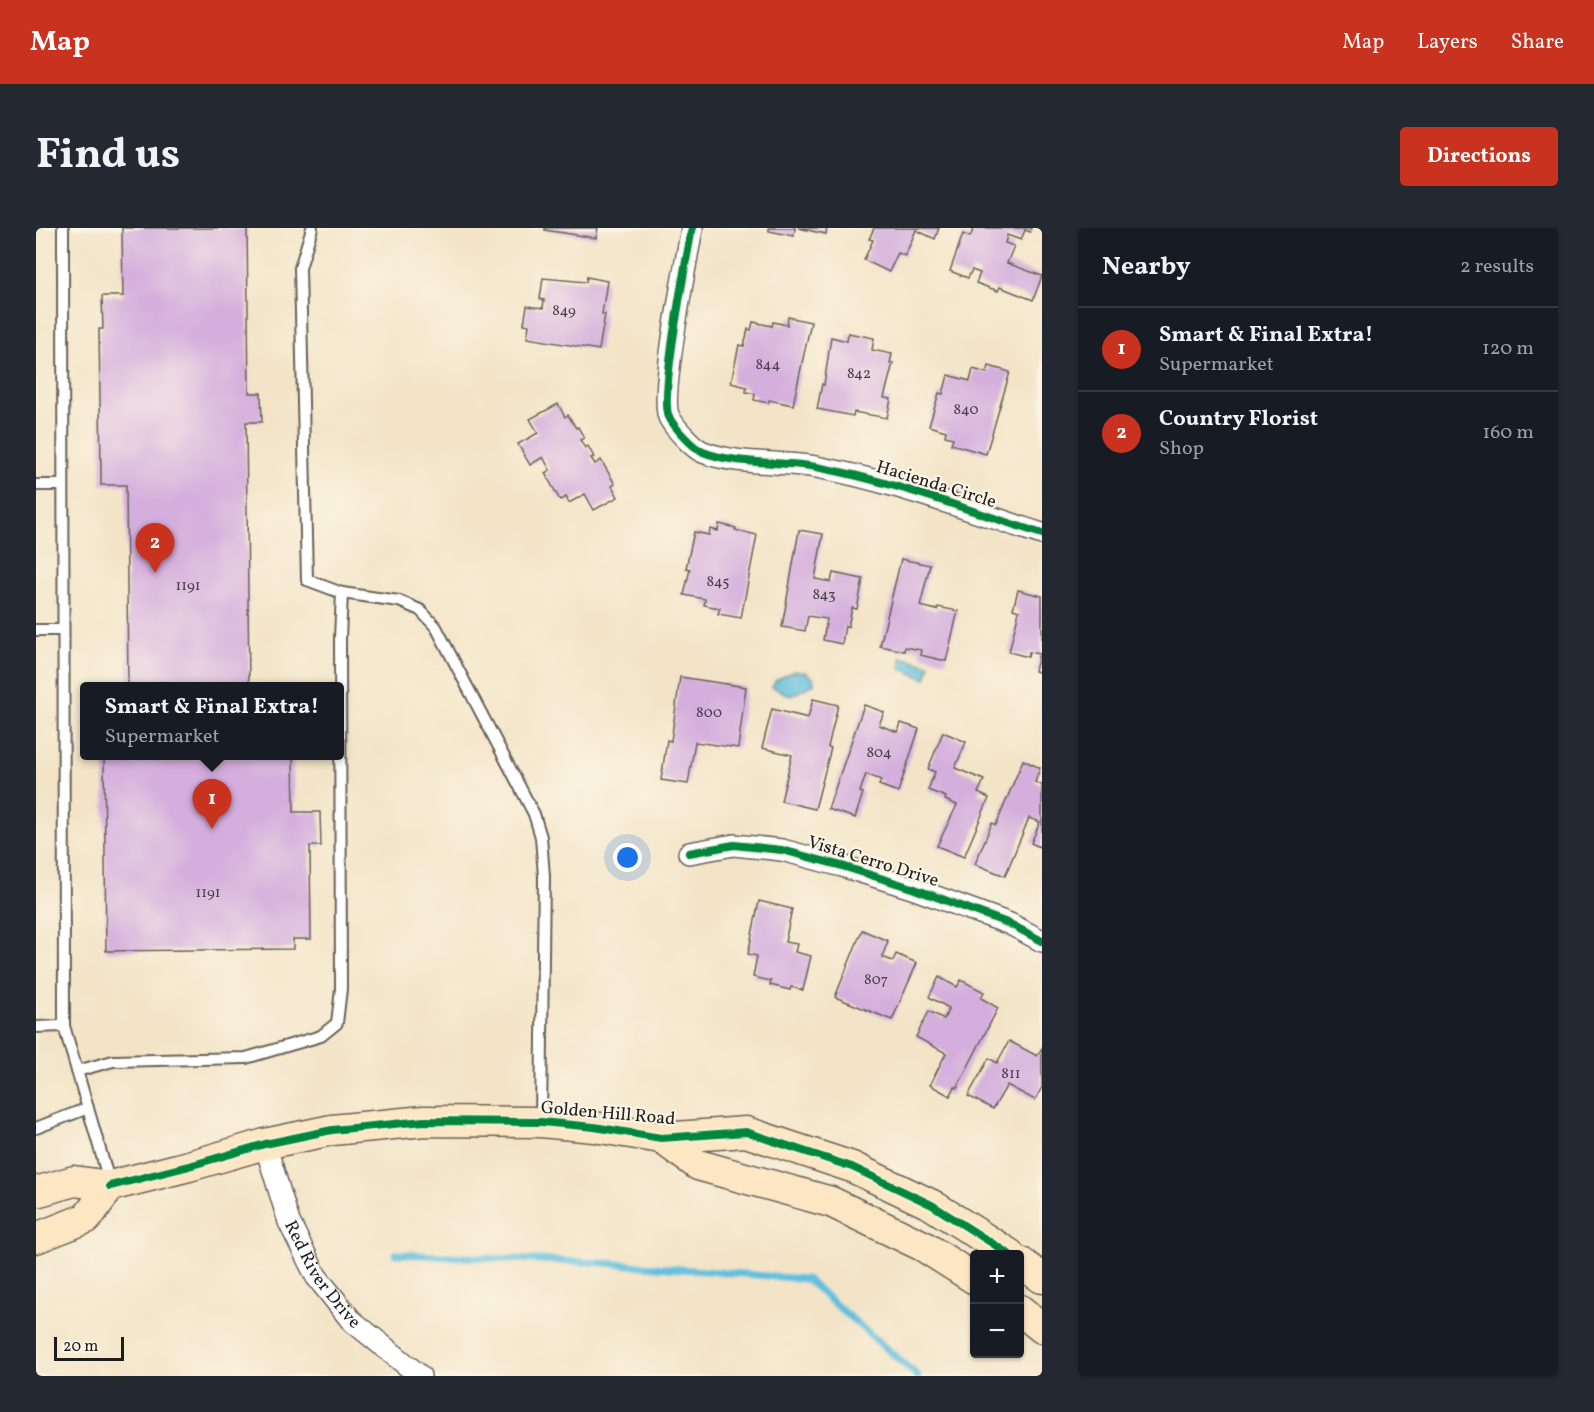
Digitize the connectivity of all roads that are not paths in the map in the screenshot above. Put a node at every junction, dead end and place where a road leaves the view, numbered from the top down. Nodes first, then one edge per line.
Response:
1 (63, 228) edge
2 (312, 228) edge
3 (692, 228) edge
4 (36, 485) edge
5 (63, 485) junction
6 (1042, 534) edge
7 (342, 593) junction
8 (36, 630) edge
9 (63, 630) junction
10 (340, 682) edge
11 (340, 760) edge
12 (688, 853) dead end
13 (1042, 941) edge
14 (64, 1026) junction
15 (36, 1027) edge
16 (77, 1071) junction
17 (88, 1108) junction
18 (541, 1122) junction
19 (36, 1128) edge
20 (661, 1138) junction
21 (265, 1144) junction
22 (110, 1186) junction
23 (36, 1192) edge
24 (36, 1238) edge
25 (1003, 1250) edge
26 (1024, 1265) edge
27 (970, 1276) edge
28 (1042, 1278) edge
29 (1024, 1314) edge
30 (1042, 1328) edge
31 (420, 1376) edge

1 - 5 lane
2 - 7 lane
3 - 6 street, Hacienda Circle
4 - 5 lane
5 - 9 lane
7 - 10 lane
7 - 18 lane
8 - 9 lane
9 - 14 lane
11 - 16 lane
12 - 13 street, Vista Cerro Drive
14 - 15 lane
14 - 16 lane
16 - 17 lane
17 - 19 lane
17 - 22 lane
18 - 20 main road, Golden Hill Road
18 - 21 main road, Golden Hill Road
20 - 25 main road, Golden Hill Road
20 - 27 main road, Golden Hill Road
21 - 22 main road, Golden Hill Road
21 - 31 street, Red River Drive
22 - 23 main road, Golden Hill Road
22 - 24 main road
26 - 28 main road
29 - 30 main road

